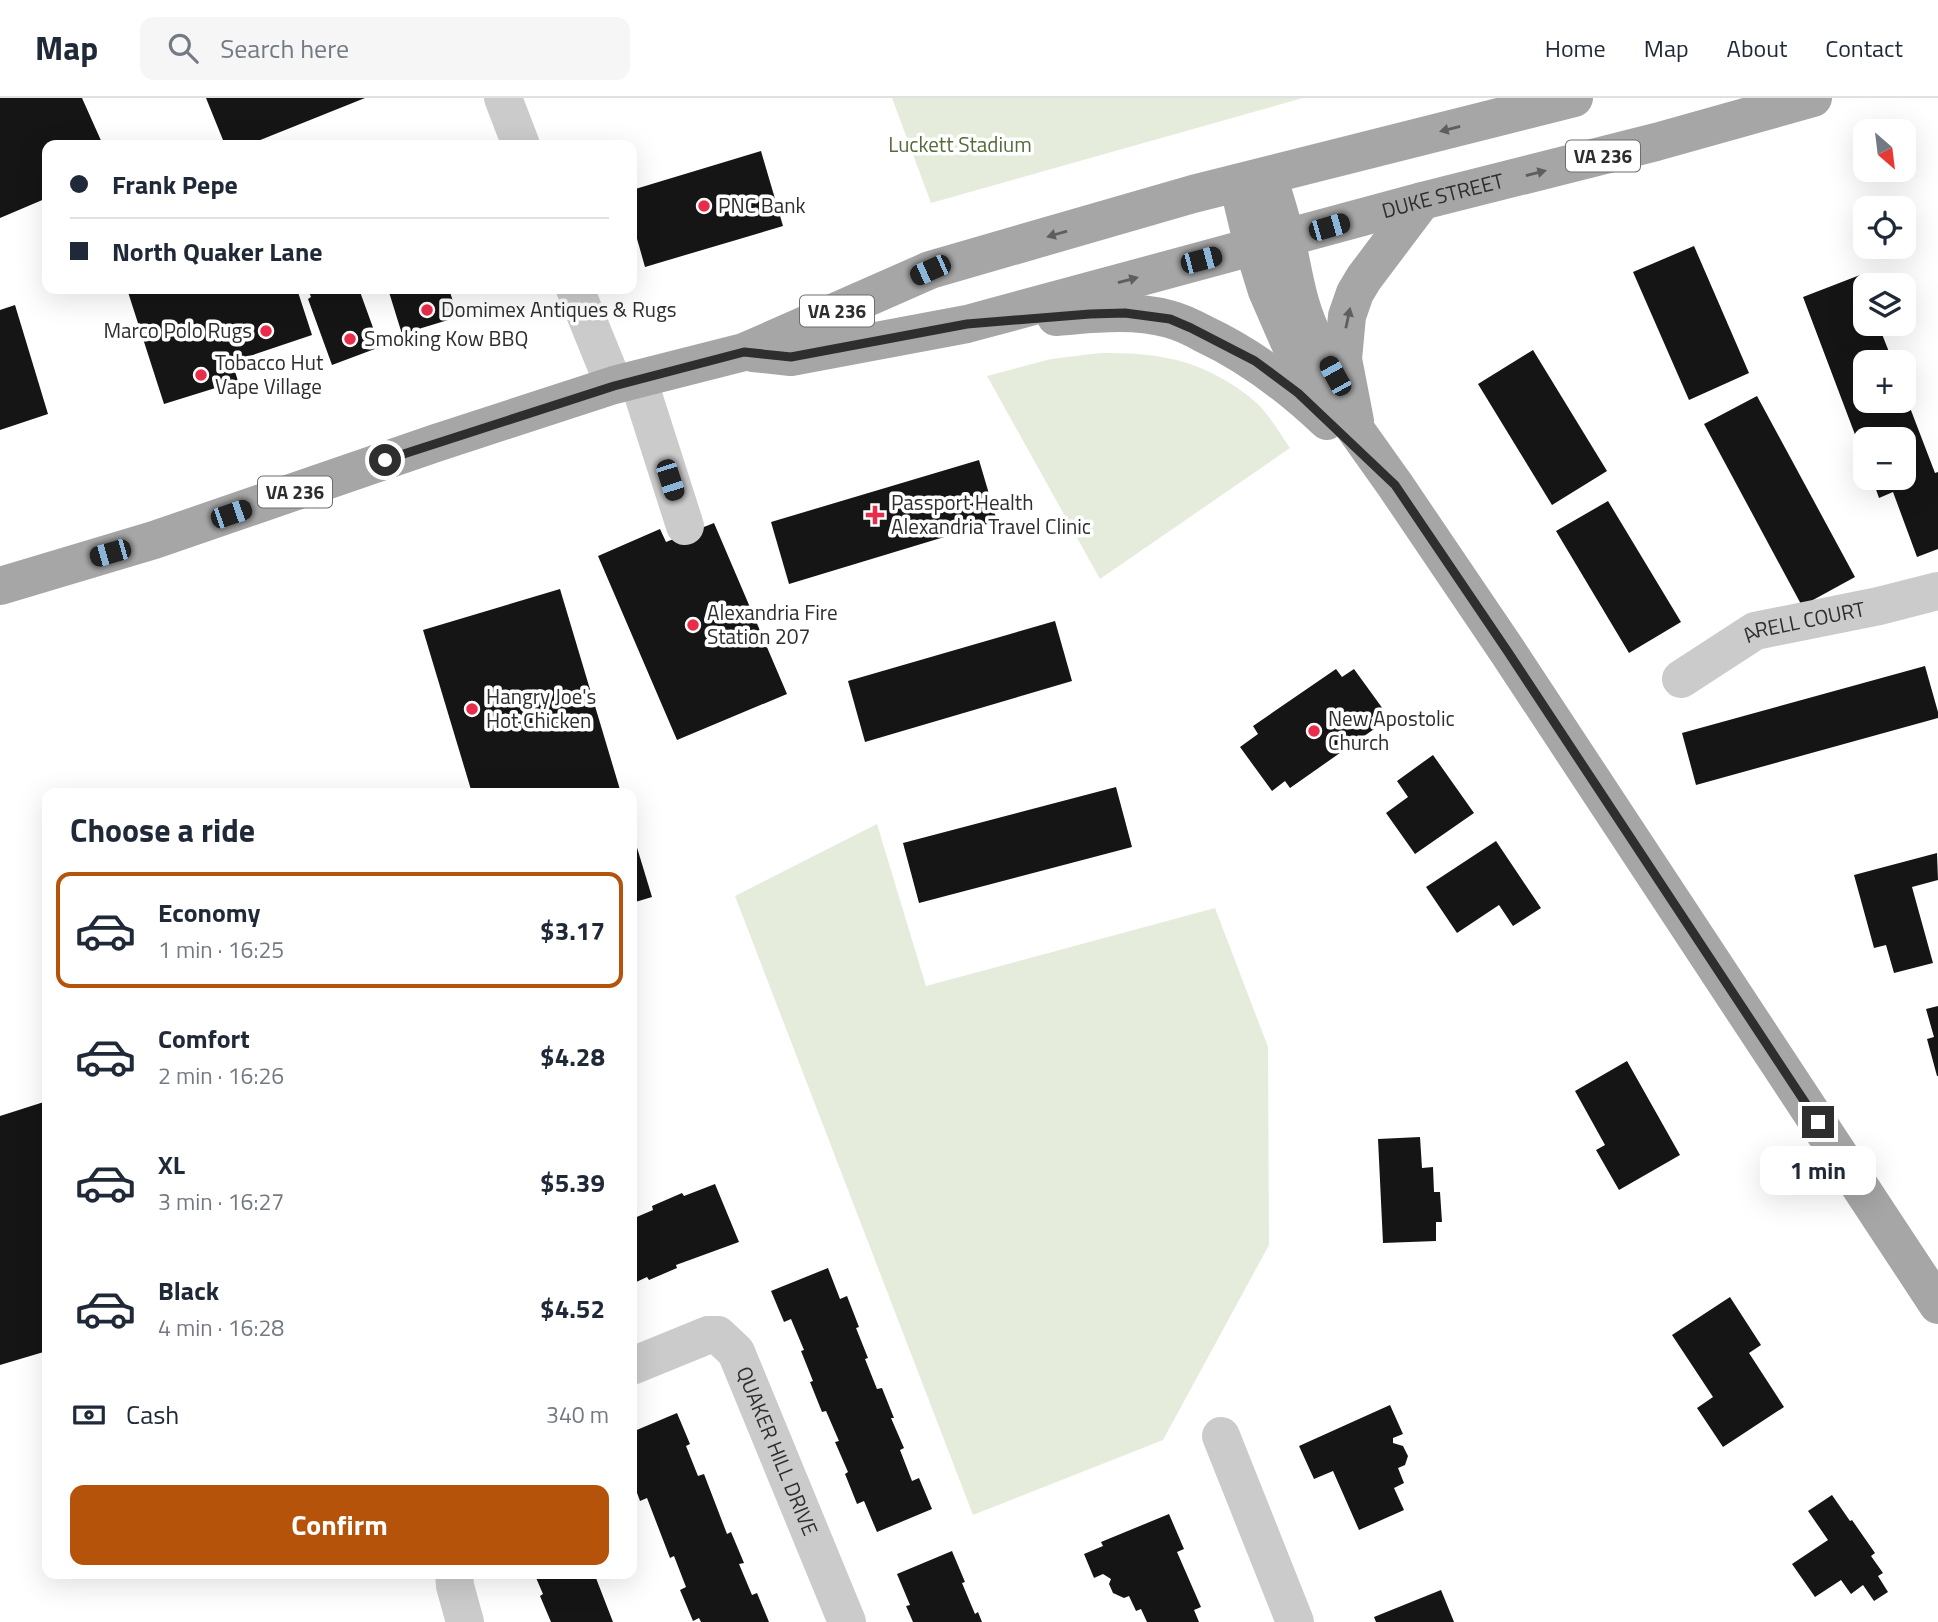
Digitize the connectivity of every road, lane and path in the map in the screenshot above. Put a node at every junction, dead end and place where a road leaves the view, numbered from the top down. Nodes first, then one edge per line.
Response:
1 (503, 98) edge
2 (1574, 98) edge
3 (1814, 98) edge
4 (519, 140) edge
5 (1253, 179) junction
6 (1422, 201) junction
7 (1269, 242) junction
8 (578, 294) edge
9 (967, 324) junction
10 (744, 352) junction
11 (626, 382) junction
12 (1358, 433) junction
13 (1395, 485) junction
14 (685, 526) dead end
15 (0, 586) edge
16 (1938, 591) edge
17 (1681, 679) dead end
18 (1938, 1305) edge
19 (637, 1364) edge
20 (1221, 1436) dead end
21 (454, 1579) edge
22 (465, 1622) edge
23 (847, 1622) edge
24 (1295, 1622) edge

1 - 4 street
2 -> 5 main road, DUKE STREET / VA 236
6 -> 3 main road, DUKE STREET / VA 236
5 - 7 main road
5 -> 10 main road, DUKE STREET / VA 236
6 - 7 main road, DUKE STREET / VA 236
12 -> 6 main road
9 -> 7 main road, DUKE STREET / VA 236
7 - 12 main road
8 - 11 street
9 - 10 main road, DUKE STREET / VA 236
9 - 13 main road
10 - 11 main road, DUKE STREET / VA 236
11 - 14 street
11 - 15 main road, DUKE STREET / VA 236
12 - 13 main road
13 - 18 main road
16 - 17 street, ARELL COURT
19 - 23 street, QUAKER HILL DRIVE
20 - 24 street
21 - 22 street

